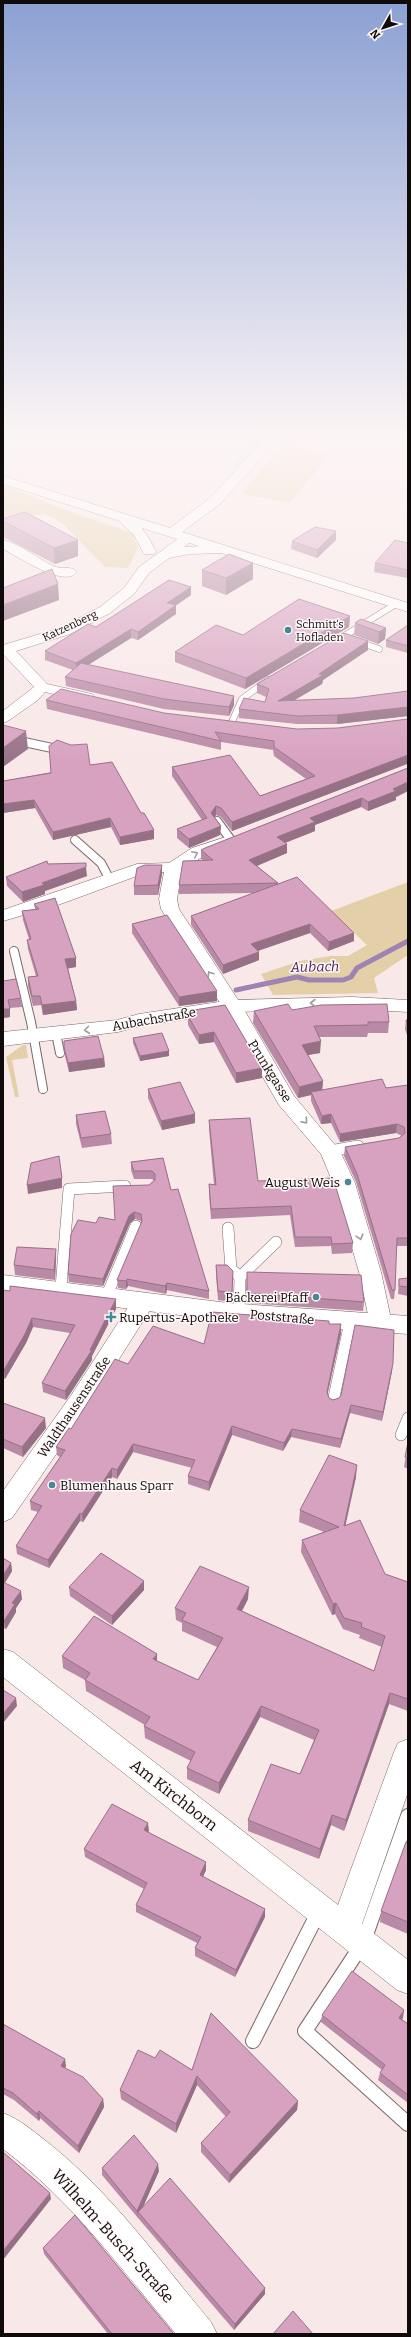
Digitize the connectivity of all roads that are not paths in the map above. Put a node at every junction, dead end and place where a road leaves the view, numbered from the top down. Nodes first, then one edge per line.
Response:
1 (11, 548) edge
2 (149, 548) edge
3 (160, 548) edge
4 (169, 548) edge
5 (218, 548) edge
6 (228, 548) edge
7 (221, 549) junction
8 (154, 555) junction
9 (250, 558) junction
10 (70, 572) dead end
11 (402, 606) edge
12 (343, 636) junction
13 (328, 645) edge
14 (379, 649) dead end
15 (5, 650) edge
16 (272, 678) edge
17 (42, 687) junction
18 (100, 701) edge
19 (3, 718) edge
20 (231, 724) edge
21 (3, 737) edge
22 (52, 748) edge
23 (217, 821) edge
24 (239, 837) joint
25 (75, 840) dead end
26 (174, 867) junction
27 (110, 880) junction
28 (3, 916) edge
29 (14, 951) dead end
30 (232, 1006) junction
31 (408, 1006) edge
32 (56, 1033) junction
33 (33, 1036) junction
34 (3, 1039) edge
35 (60, 1052) dead end
36 (43, 1089) dead end
37 (368, 1145) edge
38 (330, 1151) junction
39 (135, 1186) edge
40 (136, 1226) dead end
41 (228, 1228) dead end
42 (276, 1242) dead end
43 (240, 1277) junction
44 (3, 1284) edge
45 (61, 1288) junction
46 (107, 1295) junction
47 (144, 1301) junction
48 (239, 1313) junction
49 (350, 1322) junction
50 (381, 1324) junction
51 (408, 1325) edge
52 (332, 1402) edge
53 (408, 1418) edge
54 (401, 1435) dead end
55 (3, 1511) edge
56 (3, 1661) edge
57 (408, 1752) edge
58 (408, 1816) edge
59 (319, 1909) junction
60 (354, 1936) junction
61 (408, 1979) edge
62 (253, 2041) dead end
63 (408, 2124) edge
64 (3, 2129) edge
65 (199, 2334) edge

1 - 10 street
2 - 8 street
3 - 8 street, Katzenberg
4 - 8 street, Katzenberg
5 - 7 main road
6 - 9 main road
7 - 8 street, Katzenberg
7 - 9 main road
8 - 15 street, Katzenberg
9 - 11 main road
11 - 12 lane
12 - 13 lane
12 - 14 lane
15 - 17 street
16 - 20 lane
17 - 18 street
17 - 19 street
21 - 22 lane
23 - 24 lane
26 -> 24 street
25 - 27 lane
26 - 27 street
30 -> 26 street, Prunkgasse
27 - 28 street
29 - 33 lane
31 -> 30 main road, Aubachstraße
30 -> 32 main road, Aubachstraße
30 -> 38 street, Prunkgasse
32 - 33 main road, Aubachstraße
32 - 35 lane
33 - 34 main road, Aubachstraße
33 - 36 lane
37 - 38 lane
38 -> 50 street, Prunkgasse
39 - 45 lane
40 - 46 lane
41 - 43 lane
42 - 43 lane
43 - 48 lane
44 - 45 main road, Poststraße
45 - 46 main road, Poststraße
46 - 47 main road, Poststraße
47 - 48 main road, Poststraße
47 - 55 street, Waldthausenstraße
48 - 49 main road, Poststraße
49 - 50 main road, Poststraße
49 - 52 lane
50 - 51 main road, Poststraße
53 - 54 lane
56 - 59 street, Am Kirchborn
57 - 60 street
58 - 60 lane
59 - 60 street, Am Kirchborn
59 - 62 lane
60 - 61 street, Am Kirchborn
60 - 63 lane
64 - 65 street, Wilhelm-Busch-Straße

